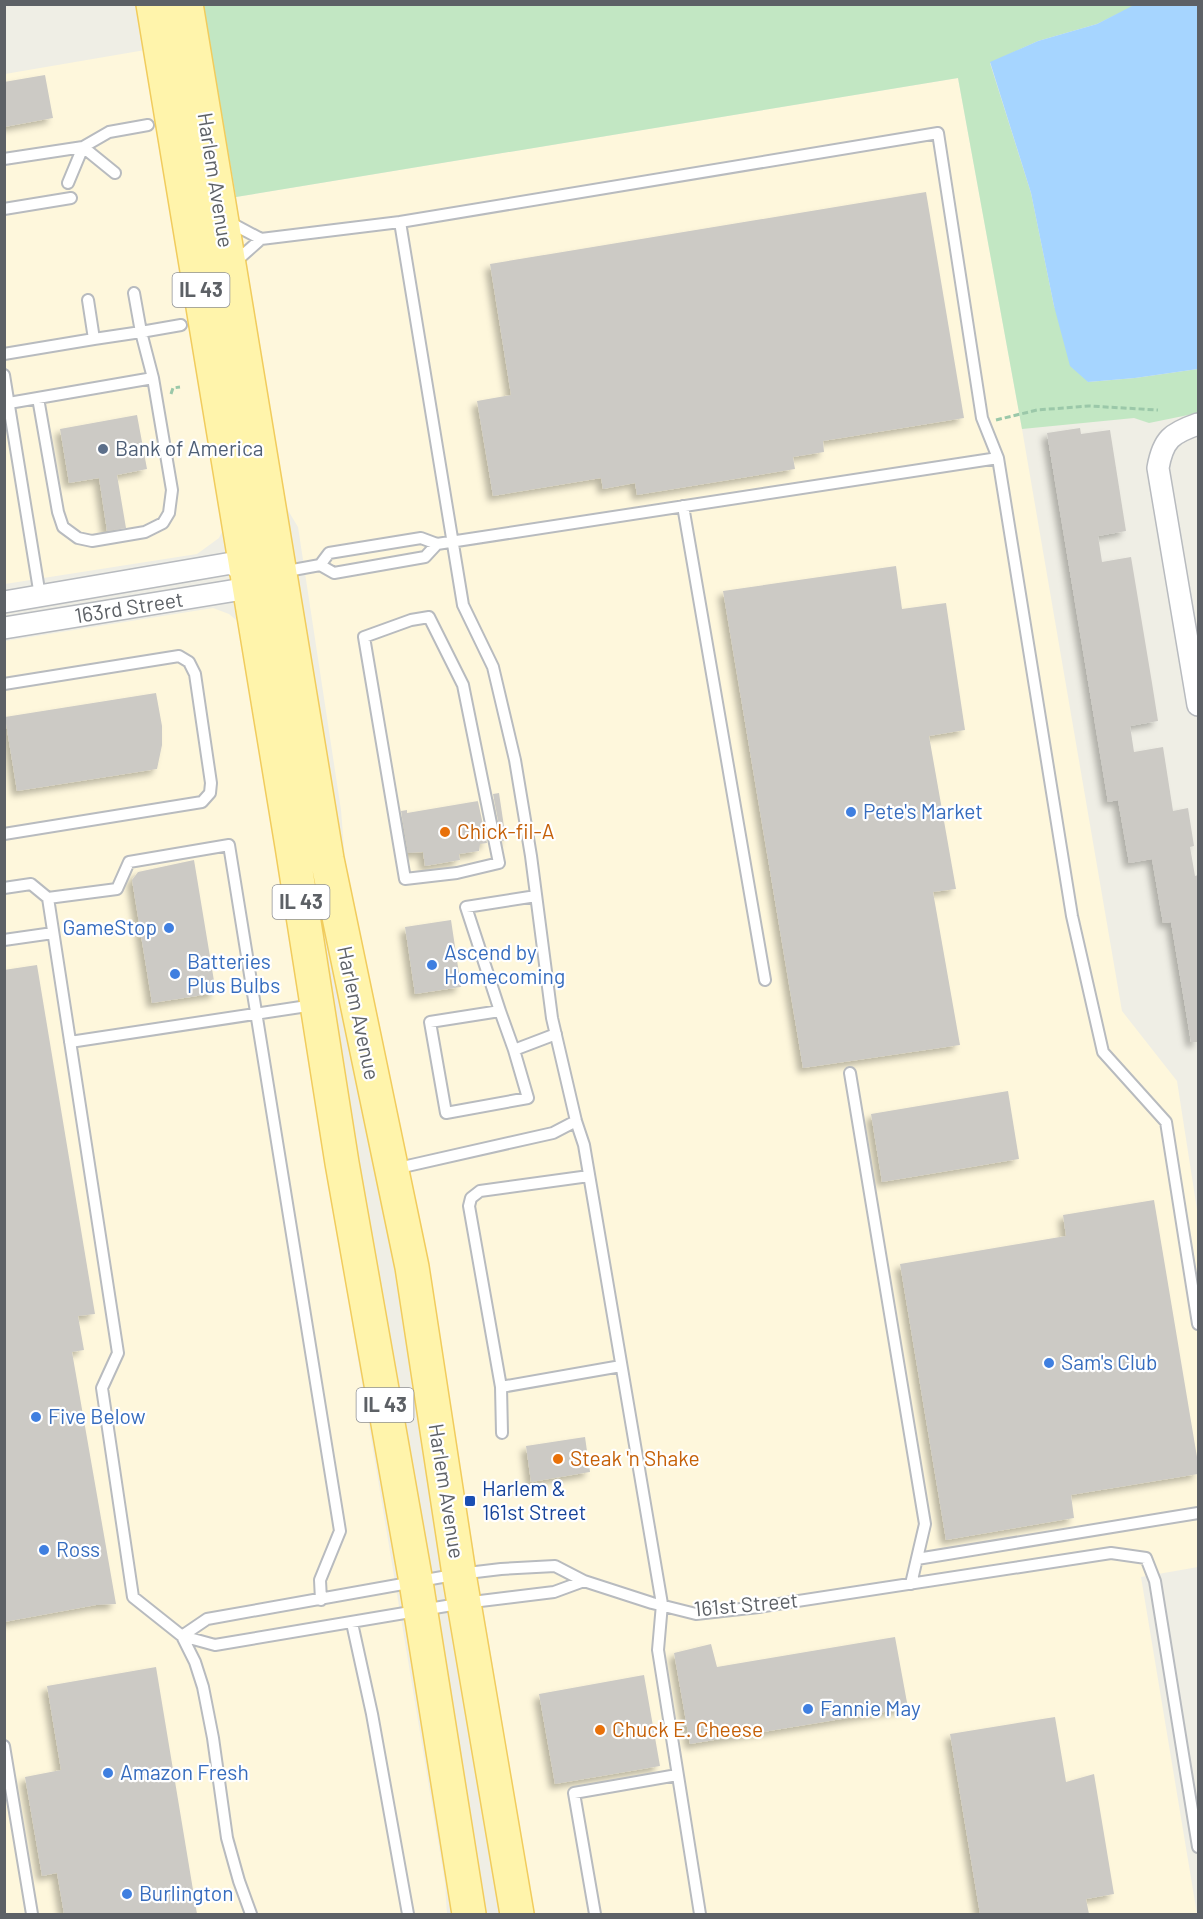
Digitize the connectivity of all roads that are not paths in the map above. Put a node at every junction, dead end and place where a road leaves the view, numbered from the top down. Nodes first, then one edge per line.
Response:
1 (153, 4) edge
2 (186, 4) edge
3 (162, 122) junction
4 (83, 147) junction
5 (4, 159) edge
6 (115, 173) dead end
7 (68, 183) dead end
8 (70, 198) dead end
9 (4, 209) edge
10 (221, 217) junction
11 (400, 222) junction
12 (261, 240) junction
13 (229, 267) junction
14 (134, 293) dead end
15 (88, 300) dead end
16 (195, 323) junction
17 (141, 332) junction
18 (94, 339) junction
19 (4, 354) edge
20 (4, 375) edge
21 (153, 378) junction
22 (38, 398) junction
23 (9, 403) junction
24 (8, 424) edge
25 (1198, 424) edge
26 (998, 458) junction
27 (683, 506) junction
28 (453, 542) junction
29 (437, 544) junction
30 (320, 565) junction
31 (264, 575) junction
32 (4, 602) edge
33 (55, 604) junction
34 (4, 628) edge
35 (4, 684) edge
36 (1198, 705) edge
37 (481, 766) joint
38 (4, 834) edge
39 (4, 888) edge
40 (536, 896) junction
41 (48, 898) junction
42 (53, 933) junction
43 (4, 940) edge
44 (765, 980) dead end
45 (317, 1005) junction
46 (500, 1011) junction
47 (256, 1014) junction
48 (556, 1034) junction
49 (70, 1042) junction
50 (514, 1050) junction
51 (850, 1073) dead end
52 (576, 1121) junction
53 (393, 1169) junction
54 (589, 1176) junction
55 (1198, 1324) edge
56 (621, 1366) junction
57 (501, 1387) junction
58 (501, 1433) dead end
59 (1198, 1513) edge
60 (917, 1559) junction
61 (584, 1581) junction
62 (911, 1584) junction
63 (462, 1588) junction
64 (404, 1599) junction
65 (321, 1600) junction
66 (662, 1604) junction
67 (352, 1623) junction
68 (182, 1636) junction
69 (4, 1746) edge
70 (677, 1775) junction
71 (1198, 1847) edge
72 (32, 1914) edge
73 (251, 1914) edge
74 (408, 1914) edge
75 (469, 1914) edge
76 (517, 1914) edge
77 (595, 1914) edge
78 (700, 1914) edge

1 - 3 main road, Harlem Avenue / IL 43
2 - 10 main road, Harlem Avenue / IL 43
3 - 4 lane
3 - 16 main road, Harlem Avenue / IL 43
4 - 5 lane
4 - 6 lane
4 - 7 lane
8 - 9 lane
10 - 12 lane
10 - 13 main road, Harlem Avenue / IL 43
11 - 12 lane
11 - 26 lane
11 - 28 lane
12 - 13 lane
13 - 31 main road, Harlem Avenue / IL 43
14 - 17 lane
15 - 18 lane
16 - 17 lane
16 - 31 main road, Harlem Avenue / IL 43
17 - 18 lane
17 - 21 lane
18 - 19 lane
20 - 23 lane
21 - 22 lane
21 - 22 lane
22 - 23 lane
23 - 24 lane
24 - 33 lane
25 - 36 street
26 - 27 lane
26 - 55 lane
27 - 28 lane
27 - 44 lane
28 - 29 lane
28 - 40 lane
29 - 30 lane
29 - 30 lane
30 - 31 lane
31 - 33 street, 163rd Street
31 - 45 main road, Harlem Avenue / IL 43
31 - 53 main road, Harlem Avenue / IL 43
32 - 33 street, 163rd Street
33 - 34 street, 163rd Street
35 - 38 lane
37 - 37 lane
39 - 41 lane
40 - 46 lane
40 - 48 lane
41 - 42 lane
41 - 47 lane
42 - 43 lane
42 - 49 lane
45 - 47 lane
45 - 64 main road, Harlem Avenue / IL 43
46 - 50 lane
46 - 50 lane
47 - 49 lane
47 - 65 lane
48 - 50 lane
48 - 52 lane
49 - 68 lane
51 - 60 lane
52 - 53 lane
52 - 54 lane
53 - 63 main road, Harlem Avenue / IL 43
54 - 56 lane
54 - 57 lane
56 - 57 lane
56 - 66 lane
57 - 58 lane
59 - 60 lane
60 - 62 lane
61 - 63 lane, 161st Street
61 - 63 lane, 161st Street
61 - 66 lane, 161st Street
62 - 66 lane, 161st Street
62 - 71 lane, 161st Street
63 - 64 lane, 161st Street
63 - 64 lane, 161st Street
63 - 76 main road, Harlem Avenue / IL 43
64 - 65 lane
64 - 67 lane
64 - 75 main road, Harlem Avenue / IL 43
65 - 68 lane
66 - 70 lane
67 - 68 lane
67 - 74 lane
68 - 73 lane
69 - 72 lane
70 - 77 lane
70 - 78 lane

